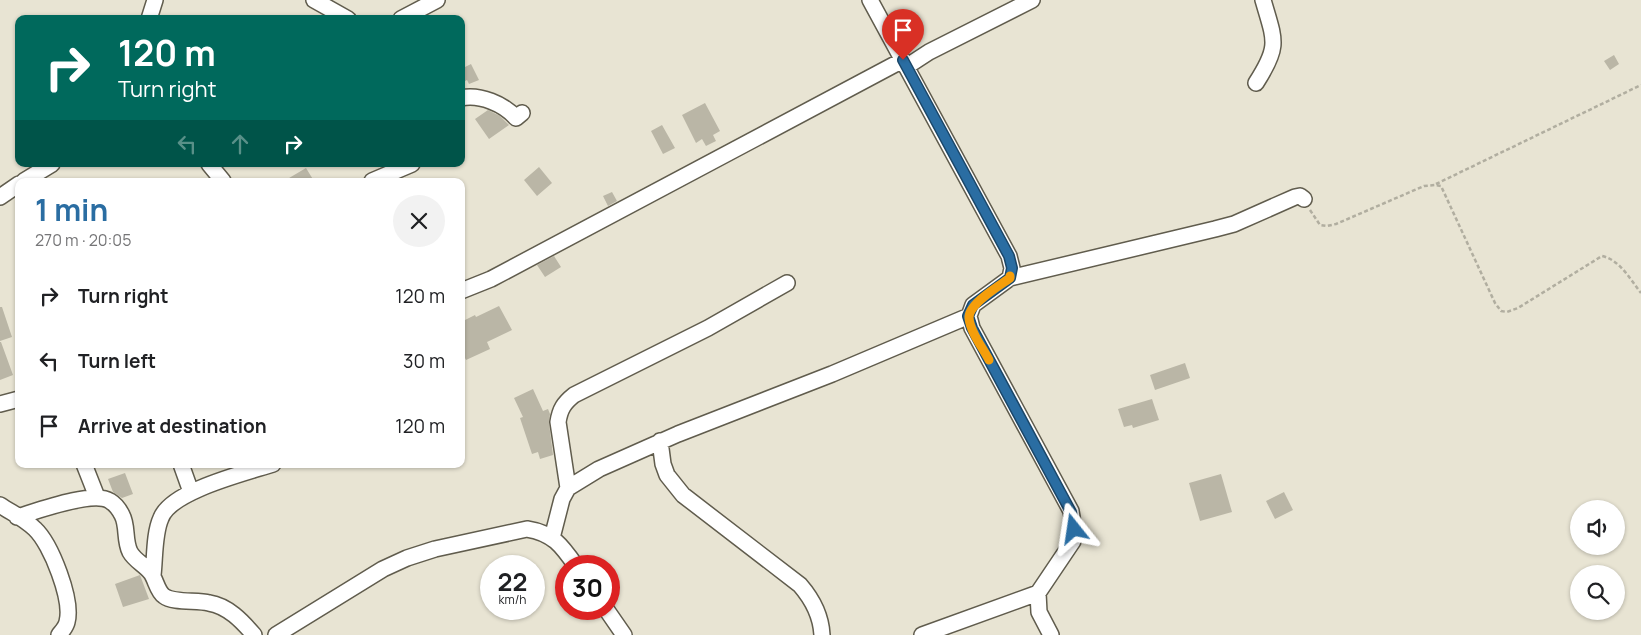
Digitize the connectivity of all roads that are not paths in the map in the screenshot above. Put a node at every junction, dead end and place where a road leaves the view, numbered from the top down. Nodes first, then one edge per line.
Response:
1 (155, 0) edge
2 (314, 0) edge
3 (437, 0) edge
4 (870, 0) edge
5 (1032, 0) edge
6 (1263, 0) edge
7 (150, 15) edge
8 (341, 15) edge
9 (409, 15) edge
10 (904, 63) junction
11 (1256, 83) dead end
12 (465, 98) edge
13 (522, 113) dead end
14 (47, 167) edge
15 (211, 167) edge
16 (405, 167) edge
17 (29, 178) edge
18 (221, 178) edge
19 (379, 178) edge
20 (15, 187) edge
21 (0, 197) edge
22 (1304, 199) road end
23 (1010, 278) junction
24 (787, 283) dead end
25 (465, 290) edge
26 (968, 316) junction
27 (15, 401) edge
28 (0, 404) edge
29 (660, 441) junction
30 (86, 468) edge
31 (182, 468) edge
32 (261, 468) edge
33 (568, 488) junction
34 (191, 492) junction
35 (97, 497) junction
36 (0, 505) edge
37 (18, 517) junction
38 (552, 538) junction
39 (569, 555) edge
40 (153, 575) junction
41 (1038, 593) junction
42 (614, 620) edge
43 (59, 635) edge
44 (254, 635) edge
45 (276, 635) edge
46 (624, 635) edge
47 (822, 635) edge
48 (922, 635) edge
49 (1051, 635) edge

1 - 7 street
2 - 8 street
3 - 9 street
4 - 10 street
5 - 10 street
6 - 11 street
10 - 23 street
10 - 25 street
12 - 13 street
14 - 17 street
15 - 18 street
16 - 19 street
20 - 21 street
22 - 23 street
23 - 26 street
24 - 33 street
26 - 29 street
26 - 41 street
27 - 28 street
29 - 33 street
29 - 47 street
30 - 35 street
31 - 34 street
32 - 34 street
33 - 38 street
34 - 40 street
35 - 37 street
35 - 40 street
36 - 37 street
37 - 43 street
38 - 39 street
38 - 45 street
40 - 44 street
41 - 48 street
41 - 49 street
42 - 46 street

